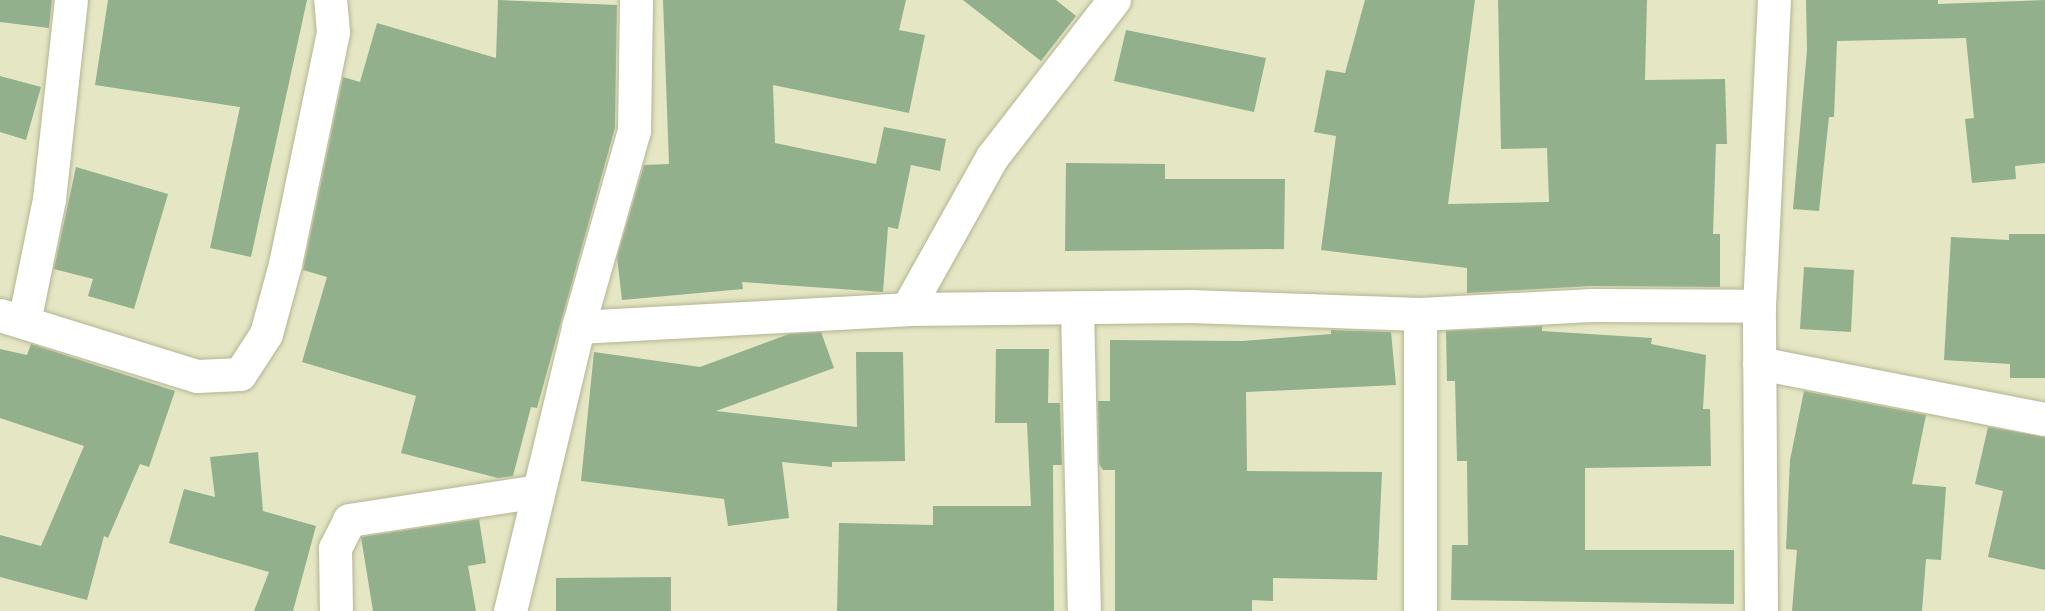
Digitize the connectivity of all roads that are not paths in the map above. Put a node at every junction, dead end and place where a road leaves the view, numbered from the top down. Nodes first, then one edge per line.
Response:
1 (71, 0) edge
2 (330, 0) edge
3 (636, 0) edge
4 (1114, 0) edge
5 (1774, 0) edge
6 (1759, 306) junction
7 (1077, 308) junction
8 (907, 309) junction
9 (1420, 314) junction
10 (12, 318) edge
11 (578, 327) junction
12 (1759, 363) junction
13 (2045, 419) edge
14 (538, 490) junction
15 (336, 611) edge
16 (510, 611) edge
17 (1084, 611) edge
18 (1420, 611) edge
19 (1761, 611) edge

1 - 10 street
2 - 10 street
3 - 11 street
4 - 8 street
5 - 6 street
6 - 9 street
6 - 12 street
7 - 8 street
7 - 9 street
7 - 17 street
8 - 11 street
9 - 18 street
11 - 14 street
12 - 13 street
12 - 19 street
14 - 15 street
14 - 16 street

